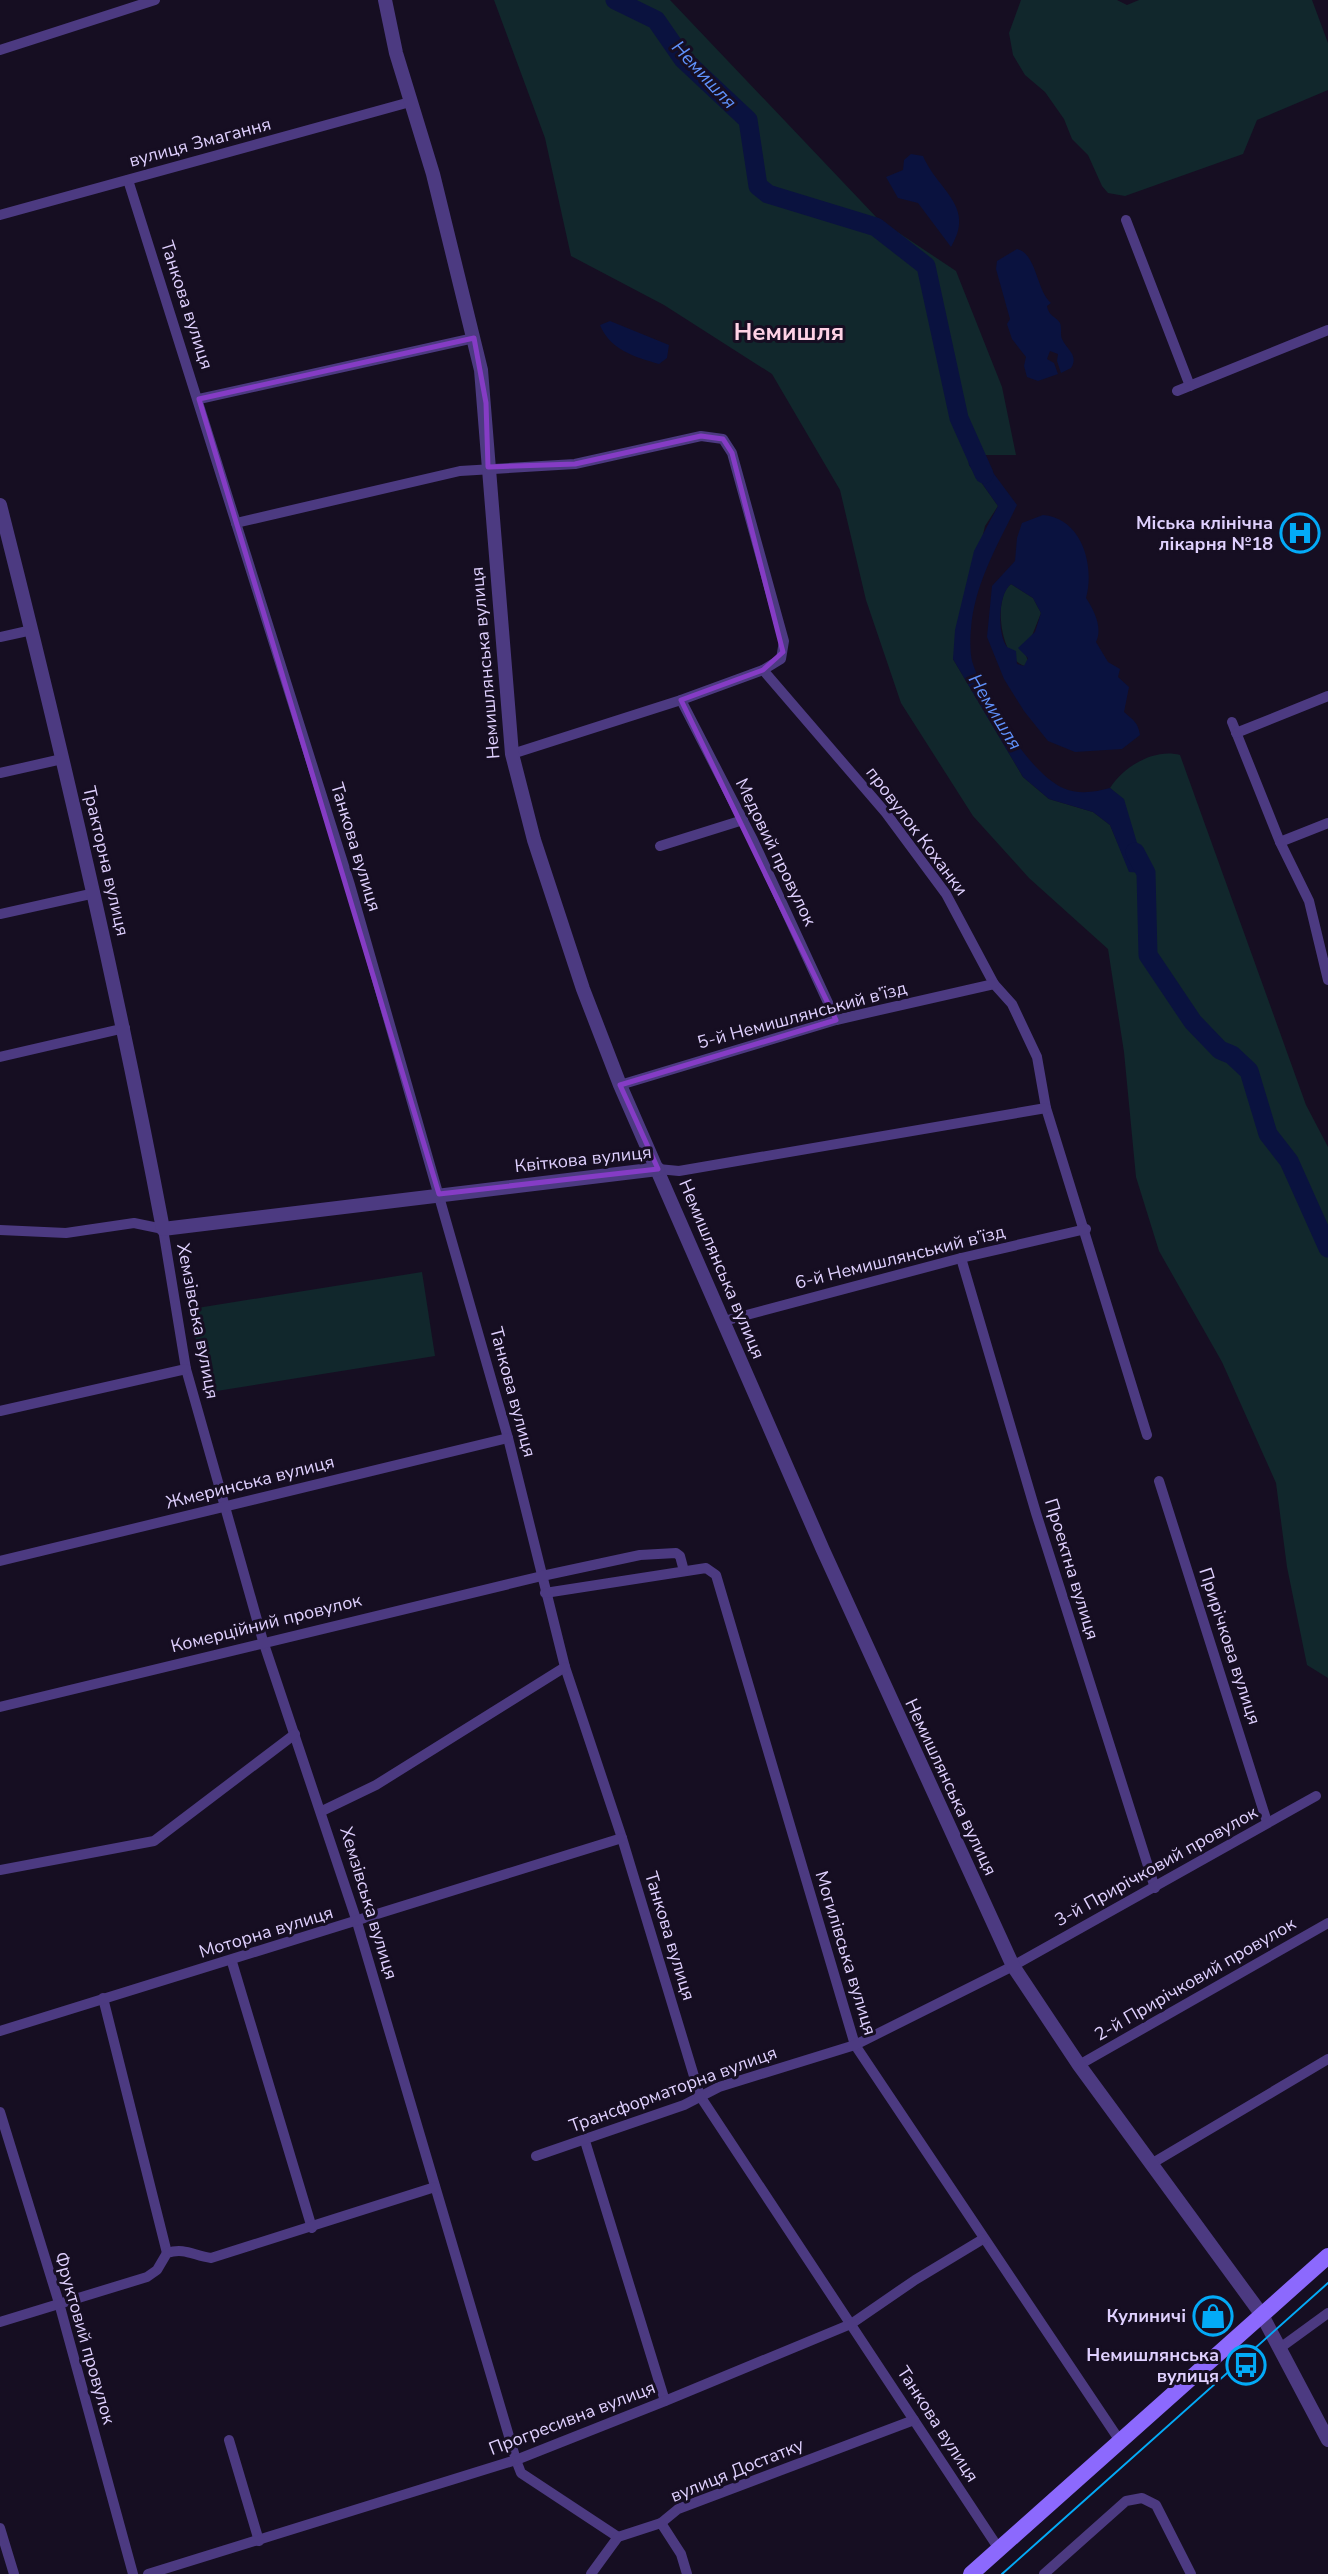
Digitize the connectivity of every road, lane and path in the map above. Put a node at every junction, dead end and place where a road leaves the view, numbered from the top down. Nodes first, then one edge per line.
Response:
1 (155, 0) edge
2 (385, 0) edge
3 (0, 50) edge
4 (410, 103) junction
5 (128, 180) junction
6 (0, 215) edge
7 (1126, 220) dead end
8 (1328, 330) edge
9 (474, 338) junction
10 (1190, 386) junction
11 (1177, 391) dead end
12 (199, 399) junction
13 (488, 467) junction
14 (0, 505) edge
15 (236, 523) junction
16 (32, 630) junction
17 (0, 637) edge
18 (763, 670) junction
19 (1328, 696) edge
20 (681, 700) junction
21 (512, 754) junction
22 (62, 759) junction
23 (0, 773) edge
24 (743, 820) junction
25 (1328, 823) edge
26 (1280, 842) junction
27 (660, 846) dead end
28 (95, 893) junction
29 (0, 914) edge
30 (1326, 955) edge
31 (1328, 980) edge
32 (994, 984) junction
33 (836, 1020) junction
34 (125, 1028) junction
35 (0, 1057) edge
36 (620, 1084) junction
37 (1046, 1108) junction
38 (658, 1170) junction
39 (439, 1194) junction
40 (163, 1229) junction
41 (1086, 1229) junction
42 (0, 1230) edge
43 (961, 1258) junction
44 (724, 1321) junction
45 (186, 1369) junction
46 (0, 1412) edge
47 (1147, 1435) dead end
48 (508, 1438) junction
49 (1159, 1481) dead end
50 (225, 1505) junction
51 (0, 1561) edge
52 (684, 1571) junction
53 (542, 1576) junction
54 (545, 1593) junction
55 (263, 1641) junction
56 (565, 1667) junction
57 (0, 1707) edge
58 (295, 1734) junction
59 (1316, 1796) dead end
60 (322, 1811) junction
61 (1267, 1822) junction
62 (622, 1838) junction
63 (0, 1870) edge
64 (1155, 1888) junction
65 (358, 1922) junction
66 (1328, 1923) edge
67 (232, 1962) junction
68 (1013, 1966) junction
69 (103, 1998) junction
70 (0, 2031) edge
71 (855, 2045) junction
72 (1328, 2059) edge
73 (1079, 2065) junction
74 (700, 2096) junction
75 (0, 2112) edge
76 (585, 2141) junction
77 (536, 2156) dead end
78 (1151, 2164) junction
79 (435, 2187) junction
80 (312, 2228) junction
81 (984, 2239) junction
82 (167, 2253) junction
83 (1328, 2256) edge
84 (59, 2304) junction
85 (1328, 2313) edge
86 (1262, 2315) junction
87 (0, 2322) edge
88 (851, 2324) junction
89 (1280, 2348) junction
90 (665, 2401) junction
91 (914, 2420) junction
92 (229, 2440) dead end
93 (1328, 2440) edge
94 (1120, 2441) junction
95 (516, 2459) junction
96 (661, 2524) junction
97 (0, 2528) edge
98 (618, 2537) junction
99 (258, 2541) junction
100 (999, 2549) junction
101 (981, 2570) edge
102 (14, 2574) edge
103 (133, 2574) edge
104 (148, 2574) edge
105 (591, 2574) edge
106 (687, 2574) edge
107 (1044, 2574) edge
108 (1191, 2574) edge

1 - 3 street
2 - 4 street, Немишлянська вулиця
4 - 5 street, вулиця Змагання
4 - 9 street, Немишлянська вулиця
5 - 6 street, вулиця Змагання
5 - 12 street, Танкова вулиця
7 - 10 street
8 - 10 street
9 - 12 street
9 - 13 street, Немишлянська вулиця
10 - 11 street
12 - 15 street, Танкова вулиця
13 - 15 street
13 - 18 street
13 - 21 street, Немишлянська вулиця
14 - 16 street, Тракторна вулиця
15 - 39 street, Танкова вулиця
16 - 17 street
16 - 22 street, Тракторна вулиця
18 - 20 street
18 - 32 street, провулок Коханки
19 - 26 street
20 - 21 street
20 - 24 street, Медовий провулок
21 - 36 street, Немишлянська вулиця
22 - 23 street
22 - 28 street, Тракторна вулиця
24 - 27 street
24 - 33 street, Медовий провулок
25 - 26 street
26 - 30 street
28 - 29 street
28 - 34 street, Тракторна вулиця
30 - 31 street
32 - 33 street, 5-й Немишлянський в’їзд
32 - 37 street, провулок Коханки
33 - 36 street, 5-й Немишлянський в’їзд
34 - 35 street
34 - 40 street, Тракторна вулиця
36 - 38 street, Немишлянська вулиця
37 - 38 street, Квіткова вулиця
37 - 41 street
38 - 39 street, Квіткова вулиця
38 - 44 street, Немишлянська вулиця
39 - 40 street, Квіткова вулиця
39 - 48 street, Танкова вулиця
40 - 42 street
40 - 45 street, Хемзівська вулиця
41 - 43 street, 6-й Немишлянський в’їзд
41 - 47 street
43 - 44 street, 6-й Немишлянський в’їзд
43 - 64 street, Проектна вулиця
44 - 68 street, Немишлянська вулиця
45 - 46 street
45 - 50 street, Хемзівська вулиця
48 - 50 street, Жмеринська вулиця
48 - 53 street, Танкова вулиця
49 - 61 street, Прирічкова вулиця
50 - 51 street, Жмеринська вулиця
50 - 55 street, Хемзівська вулиця
52 - 53 street, Комерційний провулок
52 - 54 street
52 - 71 street, Могилівська вулиця
53 - 54 street, Танкова вулиця
53 - 55 street, Комерційний провулок
54 - 56 street, Танкова вулиця
55 - 57 street, Комерційний провулок
55 - 58 street, Хемзівська вулиця
56 - 60 street
56 - 62 street, Танкова вулиця
58 - 60 street, Хемзівська вулиця
58 - 63 street
59 - 61 street, 3-й Прирічковий провулок
60 - 65 street, Хемзівська вулиця
61 - 64 street, 3-й Прирічковий провулок
62 - 65 street, Моторна вулиця
62 - 74 street, Танкова вулиця
64 - 68 street, 3-й Прирічковий провулок
65 - 67 street, Моторна вулиця
65 - 79 street, Хемзівська вулиця
66 - 73 street, 2-й Прирічковий провулок
67 - 69 street, Моторна вулиця
67 - 80 street
68 - 71 street, Трансформаторна вулиця
68 - 73 street, Немишлянська вулиця
69 - 70 street, Моторна вулиця
69 - 82 street
71 - 74 street, Трансформаторна вулиця
71 - 81 street, Могилівська вулиця
72 - 78 street
73 - 78 street, Немишлянська вулиця
74 - 76 street, Трансформаторна вулиця
74 - 88 street, Танкова вулиця
75 - 84 street, Фруктовий провулок
76 - 77 street, Трансформаторна вулиця
76 - 90 street
78 - 86 street, Немишлянська вулиця
79 - 80 street
79 - 95 street, Хемзівська вулиця
80 - 82 street
81 - 88 street, Прогресивна вулиця
81 - 94 street, Могилівська вулиця
82 - 84 street
83 - 86 main road
84 - 87 street
84 - 103 street, Фруктовий провулок
85 - 89 street
86 - 89 street, Немишлянська вулиця
86 - 94 main road
88 - 90 street, Прогресивна вулиця
88 - 91 street, Танкова вулиця
89 - 93 street, Немишлянська вулиця
90 - 95 street, Прогресивна вулиця
91 - 96 street, вулиця Достатку
91 - 100 street, Танкова вулиця
92 - 99 street
94 - 100 main road
95 - 98 street, Хемзівська вулиця
95 - 99 street, Прогресивна вулиця
96 - 98 street, вулиця Достатку
96 - 106 street
97 - 102 street
98 - 105 street
99 - 104 street, Прогресивна вулиця
100 - 101 main road
107 - 108 street

